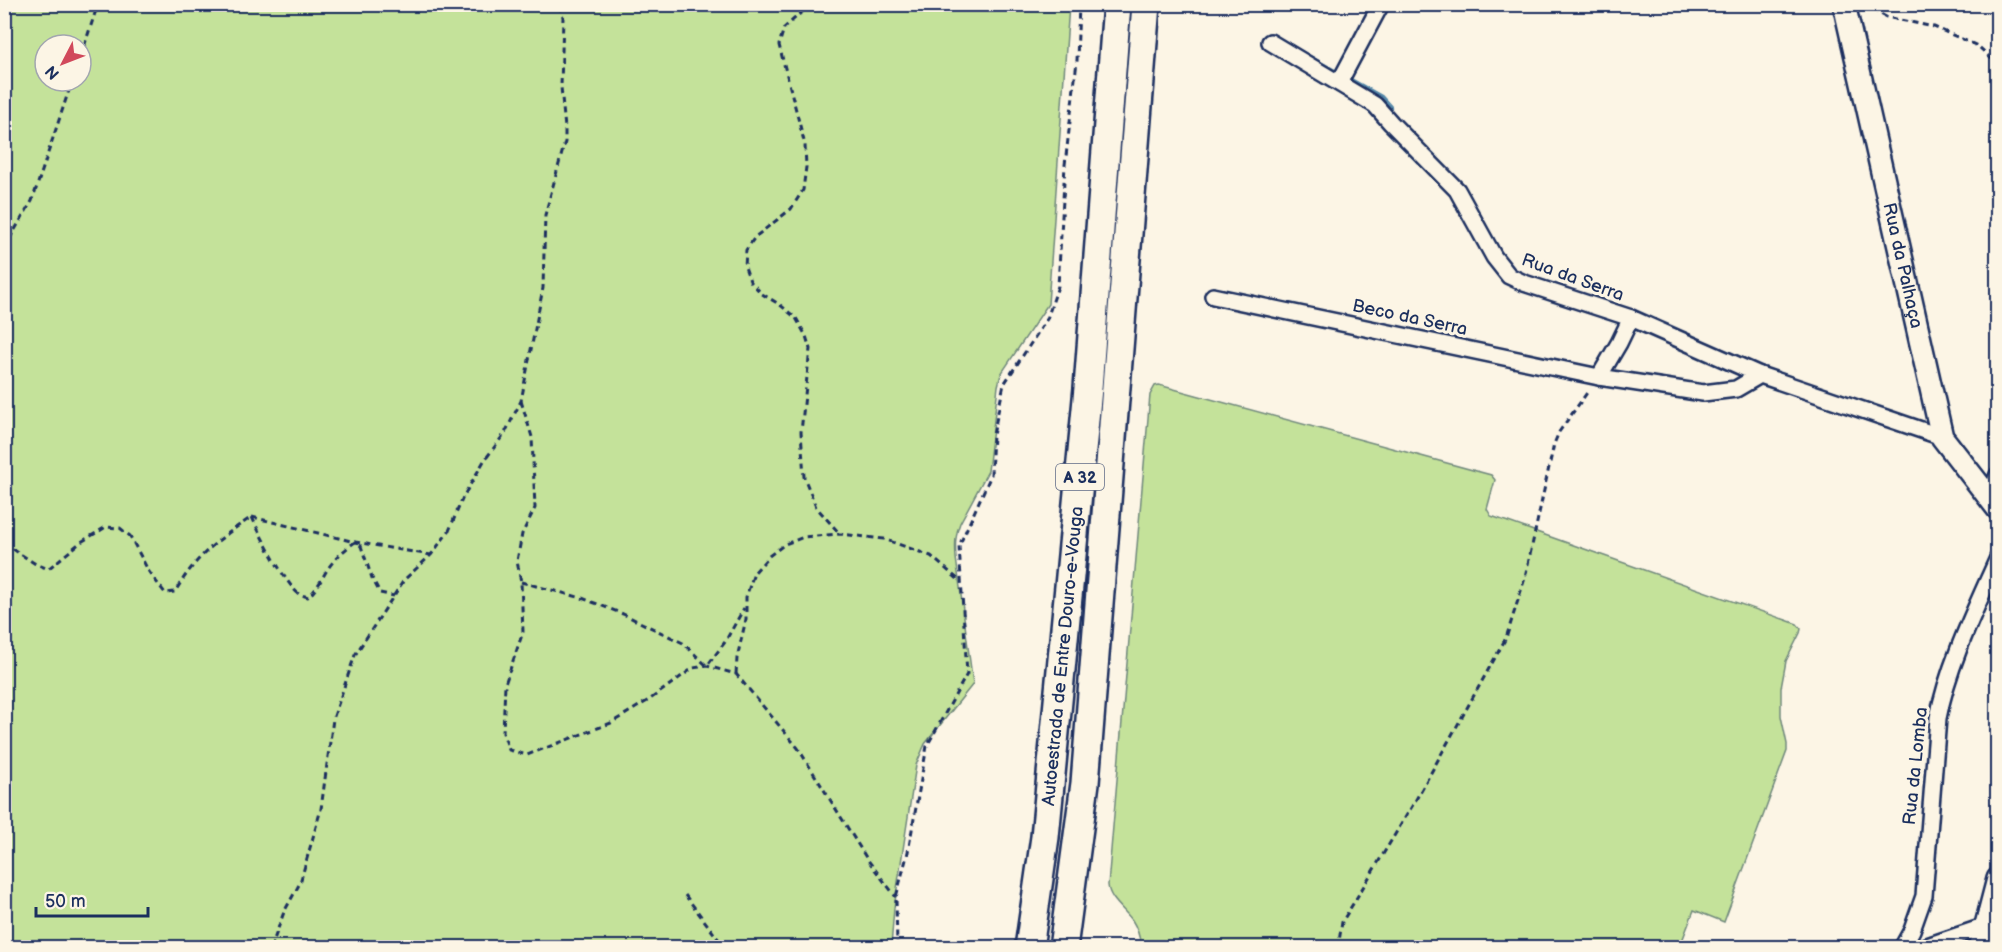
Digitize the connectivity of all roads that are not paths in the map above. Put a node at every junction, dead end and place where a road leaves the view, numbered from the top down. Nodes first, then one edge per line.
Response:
1 (1117, 4) edge
2 (1146, 4) edge
3 (1381, 4) edge
4 (1845, 4) edge
5 (1270, 42) dead end
6 (1339, 83) junction
7 (1213, 296) dead end
8 (1631, 318) junction
9 (1760, 375) junction
10 (1599, 377) junction
11 (1942, 437) junction
12 (1998, 475) edge
13 (1993, 504) edge
14 (1998, 558) edge
15 (1998, 879) edge
16 (1986, 926) junction
17 (1029, 948) edge
18 (1063, 948) edge
19 (1902, 948) edge
20 (1921, 948) edge
21 (1980, 948) edge

1 - 17 highway, Autoestrada de Entre Douro-e-Vouga / A 32
2 - 18 highway, Autoestrada de Entre Douro-e-Vouga / A 32
3 - 6 street
4 - 11 street, Rua da Palhaça
5 - 6 street, Rua da Serra
6 - 8 street, Rua da Serra
7 - 10 street, Beco da Serra
8 - 9 street, Rua da Serra
8 - 10 street
9 - 10 street, Beco da Serra
9 - 11 street, Rua da Serra
11 - 13 street, Rua da Palhaça
12 - 13 street
14 - 19 street, Rua da Lomba
15 - 16 street
16 - 20 street
16 - 21 street

